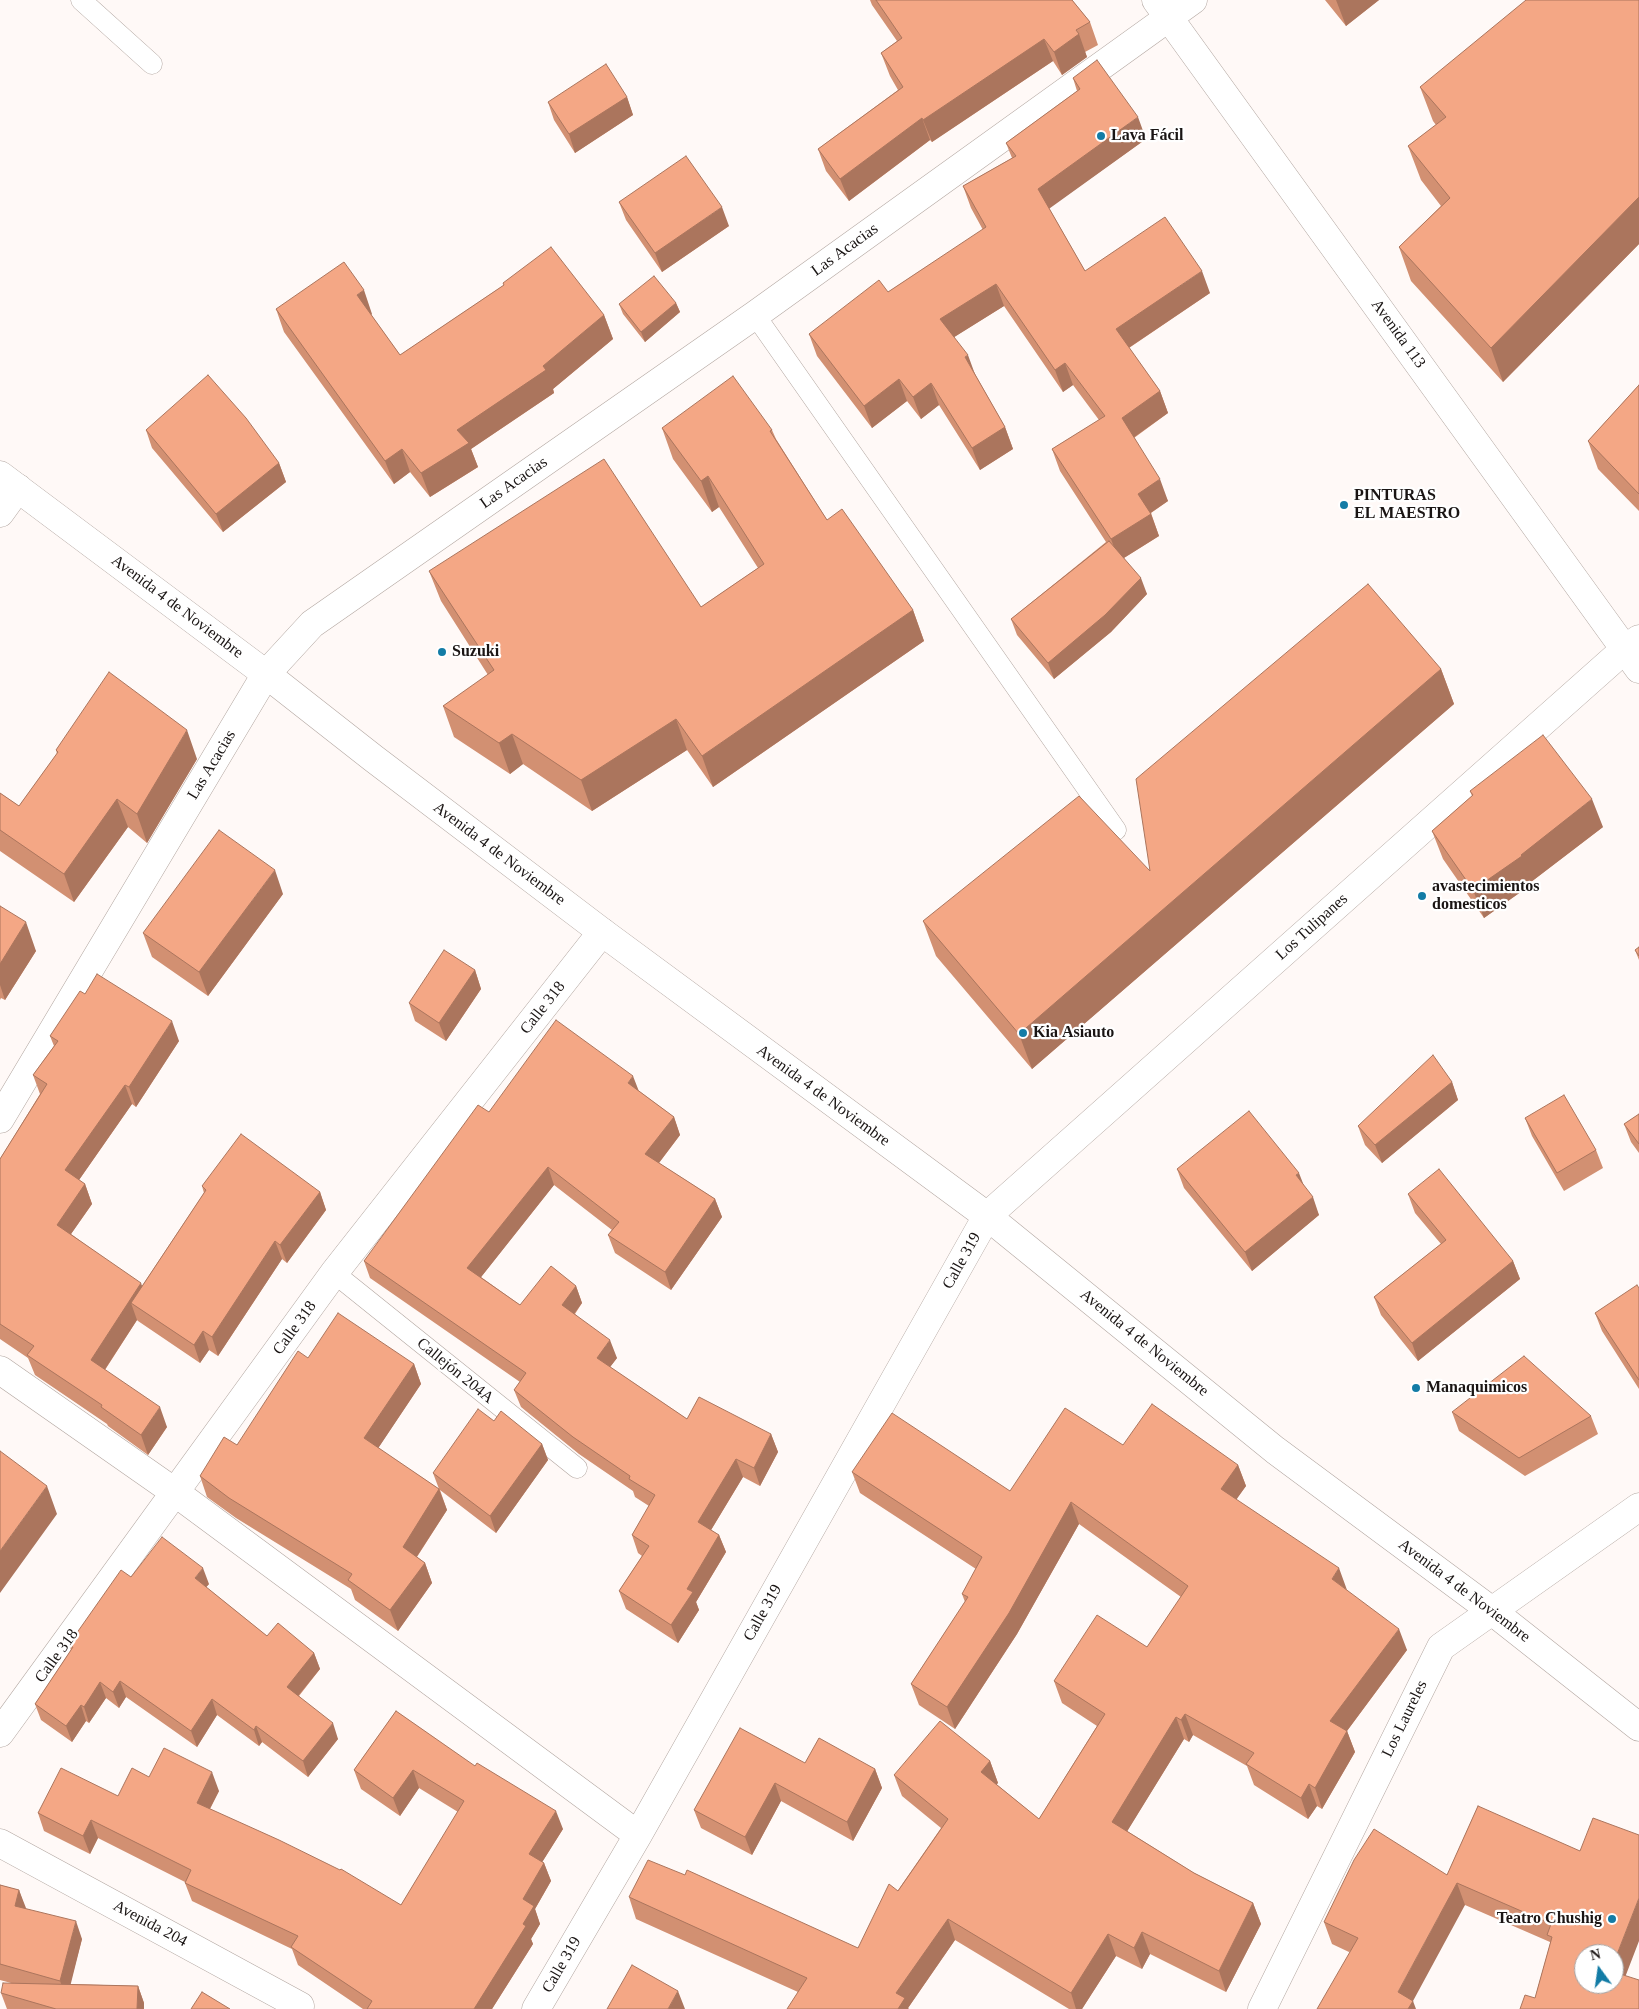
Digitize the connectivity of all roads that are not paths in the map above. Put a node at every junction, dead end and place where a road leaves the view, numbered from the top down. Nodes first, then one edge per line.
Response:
1 (81, 0) edge
2 (1193, 0) edge
3 (1163, 8) edge
4 (152, 64) dead end
5 (755, 315) junction
6 (9, 482) edge
7 (0, 513) edge
8 (1634, 652) edge
9 (266, 674) junction
10 (1116, 830) dead end
11 (602, 932) junction
12 (0, 1119) edge
13 (987, 1216) junction
14 (334, 1273) junction
15 (0, 1370) edge
16 (577, 1468) dead end
17 (176, 1493) junction
18 (1639, 1507) edge
19 (1492, 1611) junction
20 (1639, 1727) edge
21 (0, 1733) edge
22 (638, 1835) junction
23 (0, 1843) edge
24 (300, 2006) dead end
25 (536, 2009) edge
26 (1262, 2009) edge

1 - 4 lane
2 - 3 street, Las Acacias
3 - 5 street, Las Acacias
3 - 8 street, Avenida 113
5 - 9 street, Las Acacias
5 - 10 lane
6 - 7 street
6 - 9 street, Avenida 4 de Noviembre
8 - 13 street, Los Tulipanes
9 - 11 street, Avenida 4 de Noviembre
9 - 12 street, Las Acacias
11 - 13 street, Avenida 4 de Noviembre
11 - 14 street, Calle 318
13 - 19 street, Avenida 4 de Noviembre
13 - 22 street, Calle 319
14 - 16 lane, Callejón 204A
14 - 17 street, Calle 318
15 - 17 street
17 - 21 street, Calle 318
17 - 22 street
18 - 19 street, Los Laureles
19 - 20 street, Avenida 4 de Noviembre
19 - 26 street, Los Laureles
22 - 25 street, Calle 319
23 - 24 street, Avenida 204

